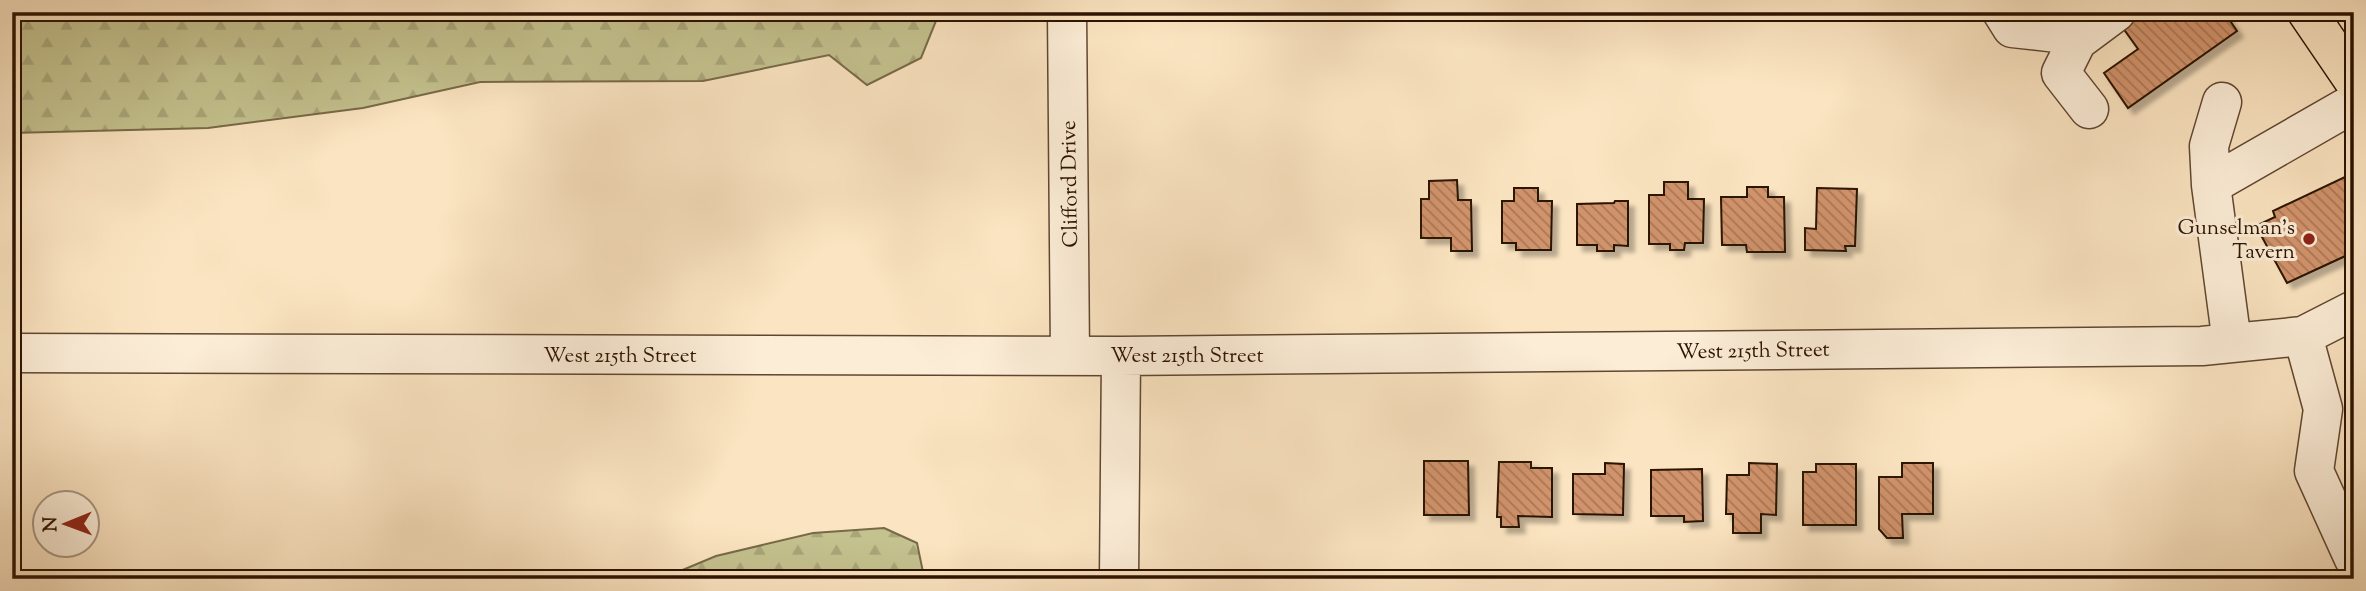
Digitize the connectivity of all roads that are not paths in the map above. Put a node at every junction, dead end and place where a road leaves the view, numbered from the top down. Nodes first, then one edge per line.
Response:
1 (1067, 12) edge
2 (2002, 12) edge
3 (2086, 12) edge
4 (2116, 12) edge
5 (2307, 12) edge
6 (2354, 81) edge
7 (2222, 102) dead end
8 (2354, 103) edge
9 (2089, 109) dead end
10 (2211, 185) junction
11 (2354, 310) edge
12 (2303, 337) junction
13 (2232, 343) junction
14 (12, 353) edge
15 (1070, 356) junction
16 (1122, 356) junction
17 (2354, 559) edge
18 (1119, 579) edge

1 - 15 street, Clifford Drive
2 - 3 street
4 - 9 street
5 - 6 main road
7 - 10 street
8 - 10 street
10 - 13 street
11 - 12 street, West 215th Street
12 - 13 street, West 215th Street
12 - 17 street
13 - 16 street, West 215th Street
14 - 15 street, West 215th Street
15 - 16 street, West 215th Street
16 - 18 street

